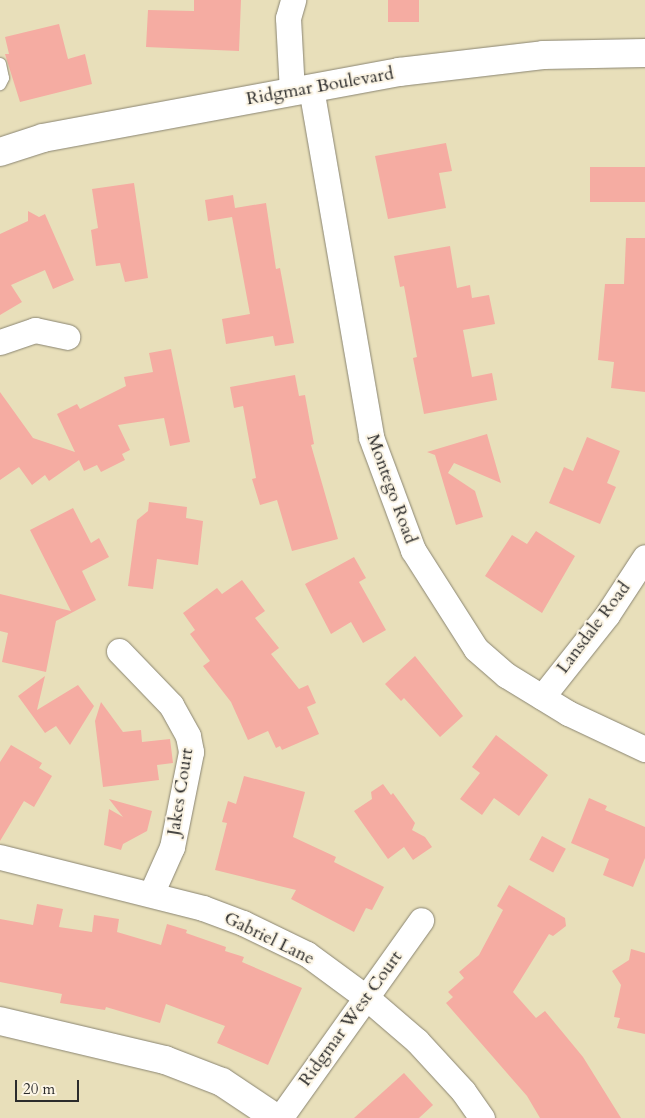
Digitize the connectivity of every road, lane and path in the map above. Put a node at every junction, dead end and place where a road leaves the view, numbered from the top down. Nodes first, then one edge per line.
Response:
1 (293, 0) edge
2 (645, 53) edge
3 (0, 64) edge
4 (0, 84) edge
5 (301, 90) junction
6 (0, 152) edge
7 (66, 337) dead end
8 (0, 342) edge
9 (645, 557) edge
10 (119, 651) dead end
11 (542, 697) junction
12 (645, 749) edge
13 (0, 857) edge
14 (151, 894) junction
15 (421, 920) dead end
16 (367, 998) junction
17 (0, 1021) edge
18 (276, 1118) edge
19 (280, 1118) edge
20 (482, 1118) edge

1 - 5 street, Montego Road
2 - 5 street, Ridgmar Boulevard
3 - 4 lane
5 - 6 street, Ridgmar Boulevard
5 - 11 street, Montego Road
7 - 8 street
9 - 11 street, Lansdale Road
10 - 14 street, Jakes Court
11 - 12 street, Montego Road
13 - 14 street, Gabriel Lane
14 - 16 street, Gabriel Lane
15 - 16 street, Ridgmar West Court
16 - 19 street, Ridgmar West Court
16 - 20 street, Gabriel Lane
17 - 18 street

